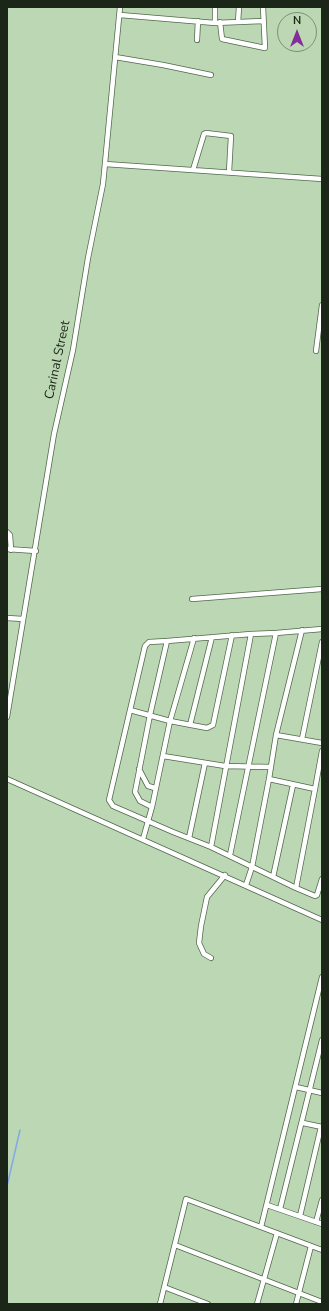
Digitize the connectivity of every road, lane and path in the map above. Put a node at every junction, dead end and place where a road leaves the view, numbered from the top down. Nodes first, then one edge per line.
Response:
1 (120, 7) edge
2 (215, 7) edge
3 (239, 7) edge
4 (263, 7) edge
5 (120, 15) junction
6 (198, 21) junction
7 (263, 21) junction
8 (238, 22) junction
9 (218, 23) junction
10 (197, 40) dead end
11 (115, 57) junction
12 (211, 75) dead end
13 (105, 164) junction
14 (193, 170) junction
15 (229, 172) junction
16 (322, 179) edge
17 (322, 306) edge
18 (316, 350) dead end
19 (7, 532) edge
20 (9, 549) edge
21 (36, 551) junction
22 (322, 589) edge
23 (192, 599) dead end
24 (7, 618) edge
25 (23, 619) junction
26 (322, 629) edge
27 (302, 630) junction
28 (276, 633) junction
29 (251, 634) junction
30 (232, 635) junction
31 (212, 637) junction
32 (194, 638) junction
33 (167, 641) junction
34 (322, 642) edge
35 (130, 710) junction
36 (150, 715) junction
37 (7, 717) edge
38 (170, 721) junction
39 (190, 725) junction
40 (276, 735) junction
41 (302, 740) junction
42 (322, 743) edge
43 (322, 751) edge
44 (163, 756) junction
45 (205, 763) junction
46 (321, 763) edge
47 (225, 766) junction
48 (247, 766) junction
49 (271, 767) junction
50 (139, 769) junction
51 (7, 779) edge
52 (269, 780) junction
53 (293, 785) junction
54 (155, 788) junction
55 (315, 789) junction
56 (152, 807) junction
57 (148, 822) junction
58 (189, 838) junction
59 (143, 839) junction
60 (211, 847) junction
61 (230, 856) junction
62 (252, 867) junction
63 (225, 875) junction
64 (273, 877) junction
65 (322, 879) edge
66 (246, 885) junction
67 (296, 888) junction
68 (322, 920) edge
69 (211, 958) dead end
70 (322, 978) edge
71 (322, 1040) edge
72 (296, 1087) junction
73 (310, 1091) junction
74 (322, 1093) edge
75 (303, 1123) junction
76 (322, 1127) edge
77 (322, 1200) edge
78 (267, 1205) junction
79 (280, 1209) junction
80 (300, 1216) junction
81 (316, 1222) junction
82 (322, 1224) edge
83 (261, 1227) junction
84 (277, 1233) junction
85 (175, 1245) junction
86 (311, 1246) junction
87 (322, 1250) edge
88 (264, 1279) junction
89 (164, 1287) junction
90 (299, 1293) junction
91 (322, 1302) edge
92 (204, 1303) edge
93 (160, 1304) edge
94 (258, 1304) edge
95 (296, 1304) edge

1 - 5 street, Carinal Street
2 - 9 street
3 - 8 street
4 - 7 street
5 - 6 street
5 - 11 street, Carinal Street
6 - 9 street
6 - 10 street
7 - 8 street
7 - 9 street
8 - 9 street
11 - 12 street
11 - 13 street, Carinal Street
13 - 14 street
13 - 21 street, Carinal Street
14 - 15 street
14 - 15 street
15 - 16 street
17 - 18 street
19 - 20 street
20 - 21 street
21 - 25 street, Carinal Street
22 - 23 street
24 - 25 street
25 - 37 street, Carinal Street
26 - 27 street
27 - 28 street
27 - 40 street
28 - 29 street
28 - 48 street
29 - 30 street
29 - 47 street
30 - 31 street
30 - 39 street
31 - 32 street
31 - 39 street
32 - 33 street
32 - 38 street
33 - 35 street
33 - 36 street
34 - 41 street
35 - 36 street
35 - 57 street
36 - 38 street
36 - 50 street
38 - 39 street
38 - 44 street
40 - 41 street
40 - 49 street
41 - 42 street
43 - 46 street
44 - 45 street
44 - 54 street
45 - 47 street
45 - 58 street
46 - 55 street
47 - 48 street
47 - 60 street
48 - 49 street
48 - 61 street
49 - 52 street
50 - 54 street
50 - 56 street
51 - 59 street
52 - 53 street
52 - 62 street
53 - 55 street
53 - 64 street
54 - 56 street
55 - 67 street
56 - 57 street
57 - 58 street
57 - 59 street
58 - 60 street
59 - 63 street
60 - 61 street
61 - 62 street
62 - 64 street
62 - 66 street
63 - 66 street
63 - 69 street
64 - 67 street
65 - 67 street
66 - 68 street
70 - 72 street
71 - 73 street
72 - 73 street
72 - 78 street
73 - 74 street
73 - 75 street
75 - 76 street
75 - 79 street
76 - 80 street
77 - 81 street
78 - 79 street
78 - 83 street
79 - 80 street
80 - 81 street
81 - 82 street
83 - 84 street
83 - 85 street
84 - 86 street
84 - 88 street
85 - 88 street
85 - 89 street
86 - 87 street
86 - 90 street
88 - 90 street
88 - 94 street
89 - 92 street
89 - 93 street
90 - 91 street
90 - 95 street

